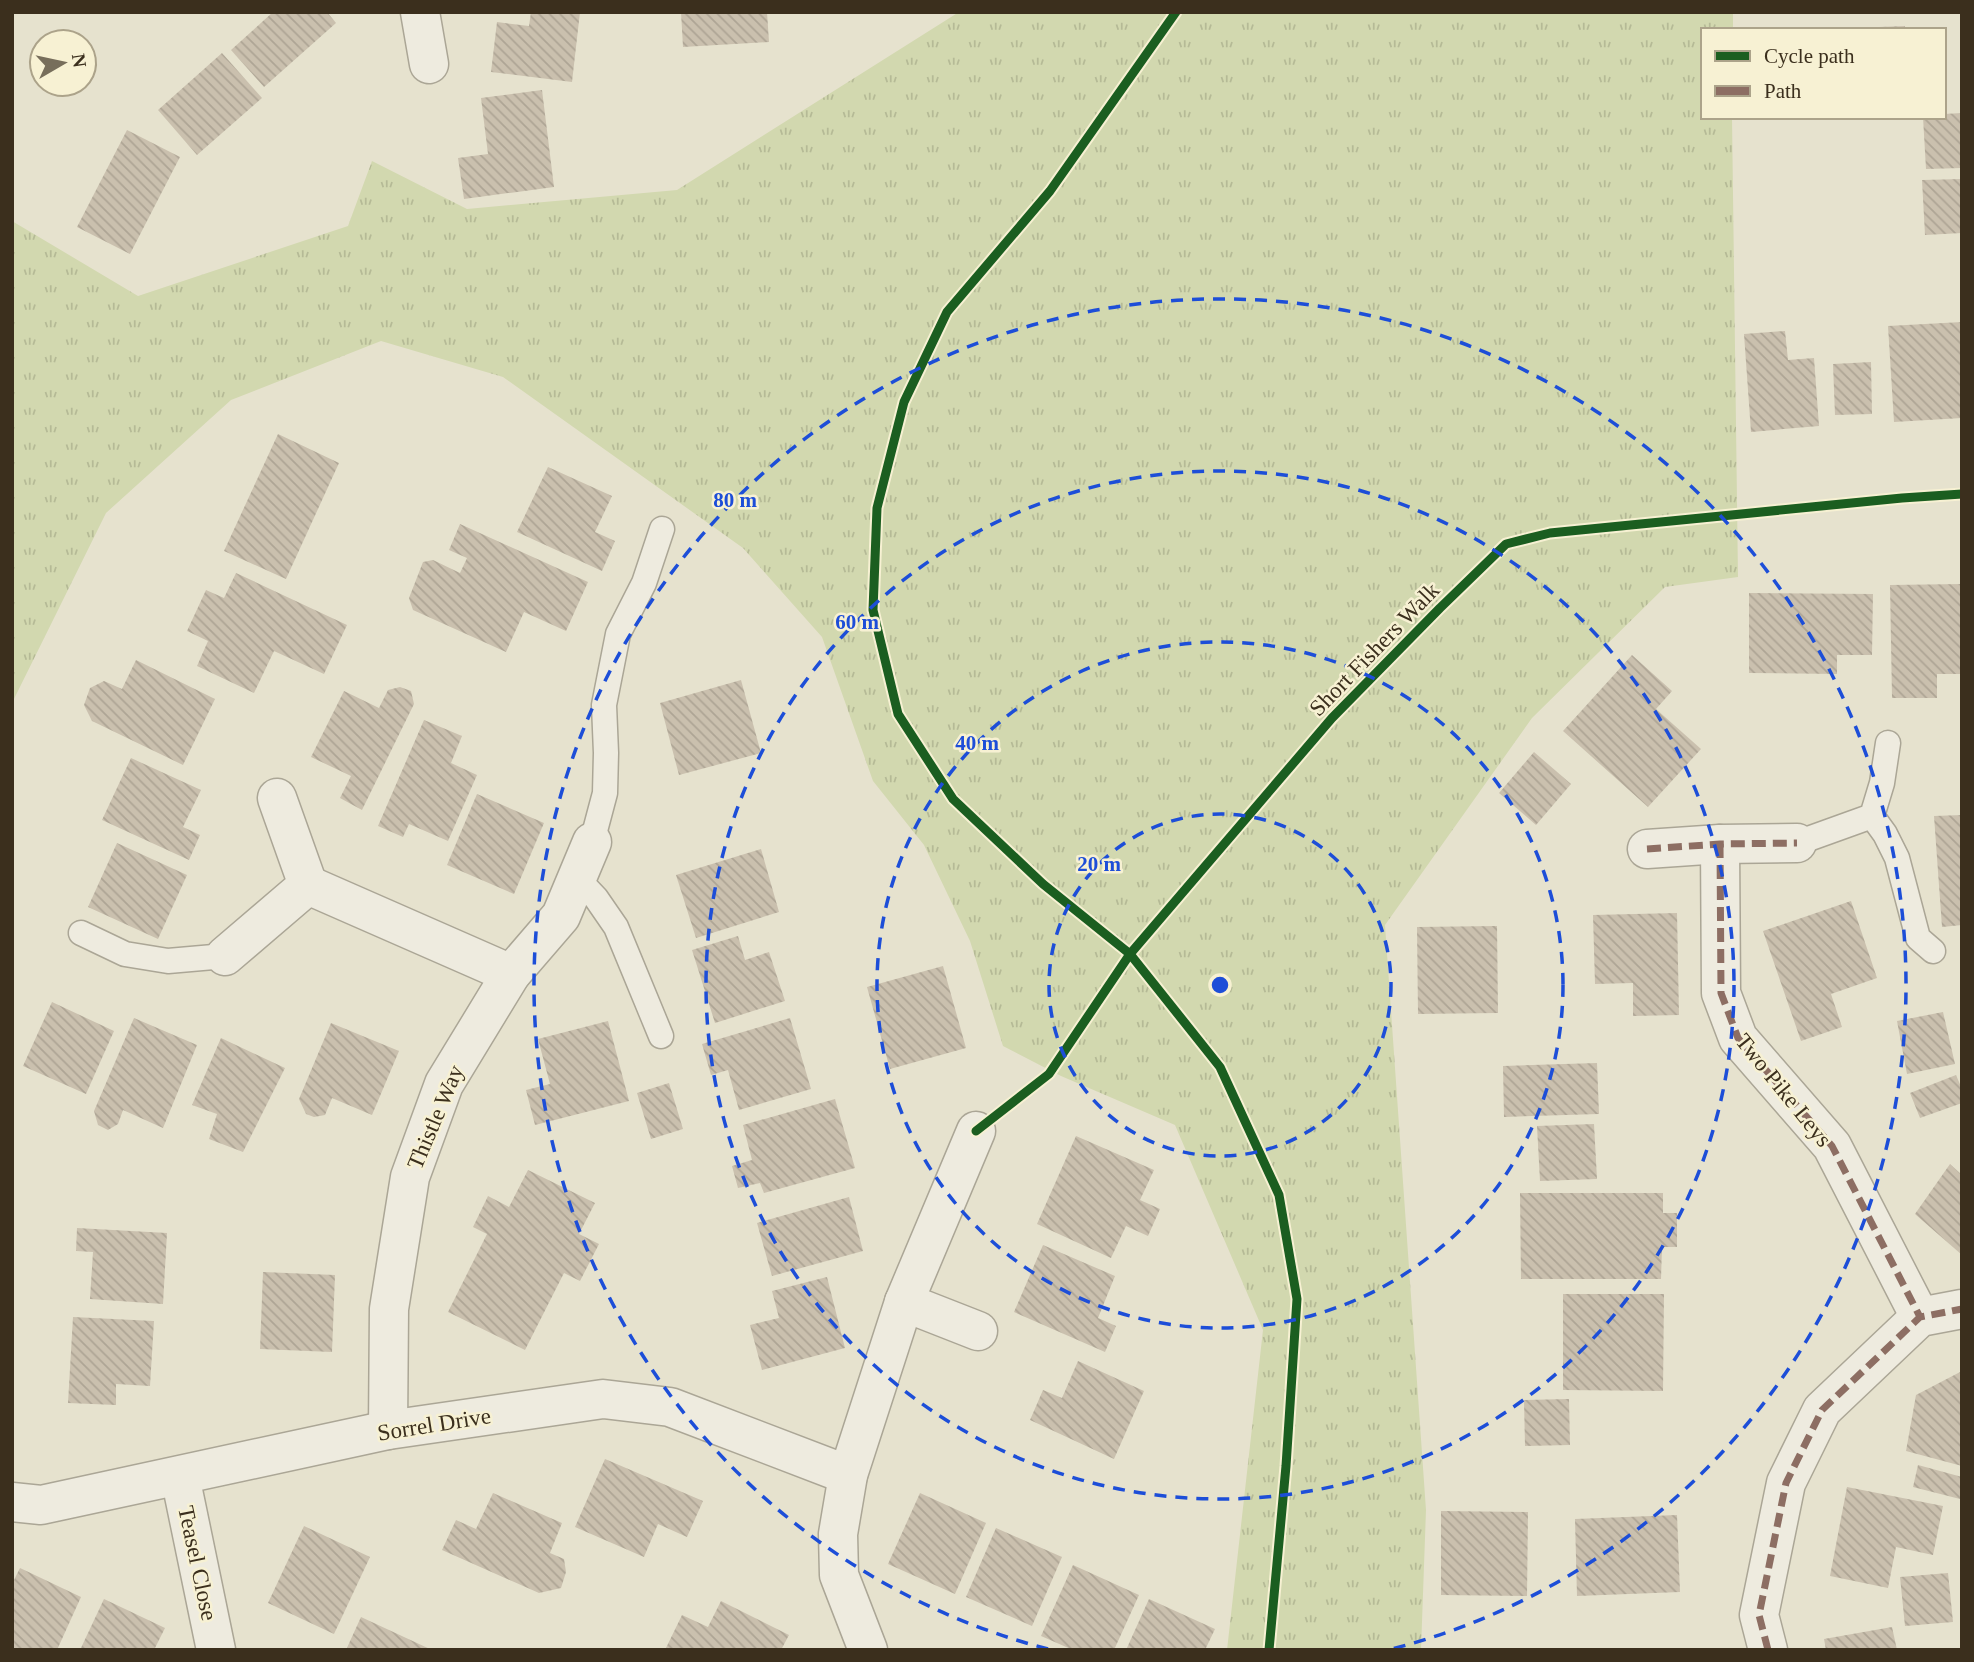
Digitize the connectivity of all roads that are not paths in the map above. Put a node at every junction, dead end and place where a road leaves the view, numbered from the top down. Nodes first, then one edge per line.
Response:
1 (420, 12) edge
2 (429, 64) dead end
3 (662, 529) dead end
4 (1888, 743) dead end
5 (276, 798) dead end
6 (1872, 816) junction
7 (592, 842) joint
8 (1797, 843) joint
9 (1720, 844) junction
10 (1647, 849) dead end
11 (577, 878) junction
12 (308, 885) junction
13 (80, 933) dead end
14 (1933, 951) dead end
15 (225, 956) joint
16 (511, 974) junction
17 (661, 1036) dead end
18 (976, 1131) dead end
19 (904, 1302) junction
20 (1962, 1309) edge
21 (1920, 1317) junction
22 (978, 1331) dead end
23 (388, 1430) junction
24 (848, 1475) junction
25 (180, 1476) junction
26 (12, 1502) edge
27 (1764, 1632) edge
28 (216, 1650) edge
29 (868, 1650) edge

1 - 2 street
3 - 7 lane
4 - 6 lane
5 - 12 street
6 - 8 lane
6 - 14 lane
7 - 11 street, Thistle Way
8 - 9 street
9 - 10 street
9 - 21 street, Two Pike Leys
11 - 16 street, Thistle Way
11 - 17 lane
12 - 15 street
12 - 16 street
13 - 15 lane
16 - 23 street, Thistle Way
18 - 19 street
19 - 22 street
19 - 24 street
20 - 21 street
21 - 27 street
23 - 24 street, Sorrel Drive
23 - 25 street, Sorrel Drive
24 - 29 street
25 - 26 street, Sorrel Drive
25 - 28 street, Teasel Close

